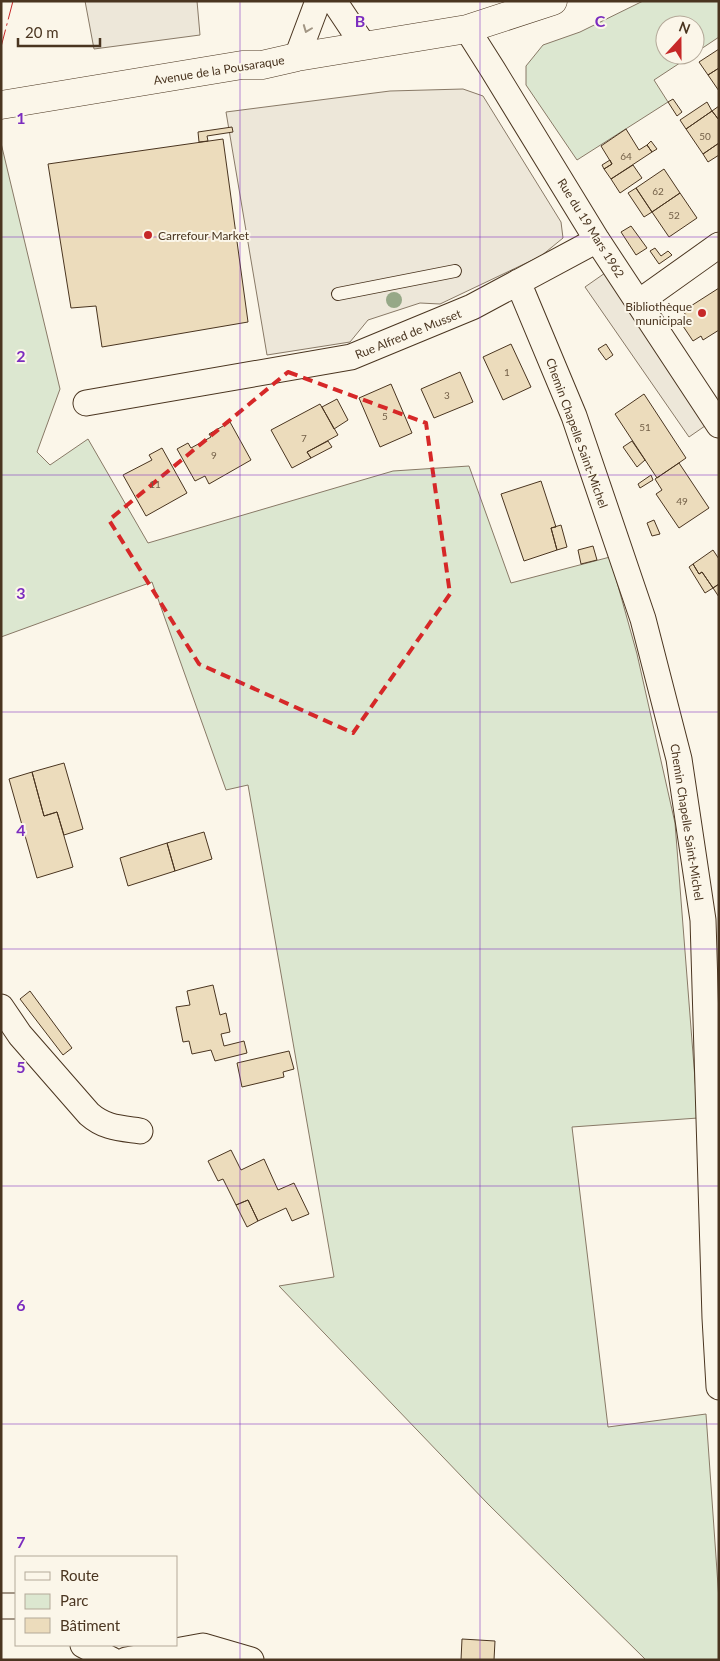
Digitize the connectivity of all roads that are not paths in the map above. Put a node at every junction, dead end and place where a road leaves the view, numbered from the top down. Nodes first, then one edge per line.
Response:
1 (318, 1) edge
2 (334, 1) edge
3 (553, 1) edge
4 (466, 29) junction
5 (364, 46) junction
6 (296, 57) junction
7 (1, 105) edge
8 (597, 240) junction
9 (719, 245) edge
10 (455, 271) dead end
11 (518, 282) junction
12 (338, 294) dead end
13 (639, 302) junction
14 (86, 404) dead end
15 (719, 425) edge
16 (1, 1007) edge
17 (140, 1131) dead end
18 (719, 1387) edge
19 (1, 1606) edge
20 (15, 1606) edge
21 (85, 1646) edge
22 (112, 1660) edge
23 (126, 1660) edge
24 (252, 1660) edge

1 -> 6 street
2 - 5 street
3 - 4 street, Avenue de la Pousaraque
4 - 5 street, Avenue de la Pousaraque
4 - 8 street, Rue du 19 Mars 1962
5 - 6 street, Avenue de la Pousaraque
6 - 7 street, Avenue de la Pousaraque
8 - 11 street, Rue Alfred de Musset
8 - 13 street, Rue du 19 Mars 1962
9 - 13 street
10 - 12 lane
11 - 14 street, Rue Alfred de Musset
11 - 18 street, Chemin Chapelle Saint-Michel
13 - 15 street, Rue du 19 Mars 1962
16 - 17 street
19 - 20 street
21 - 22 street
23 - 24 street

